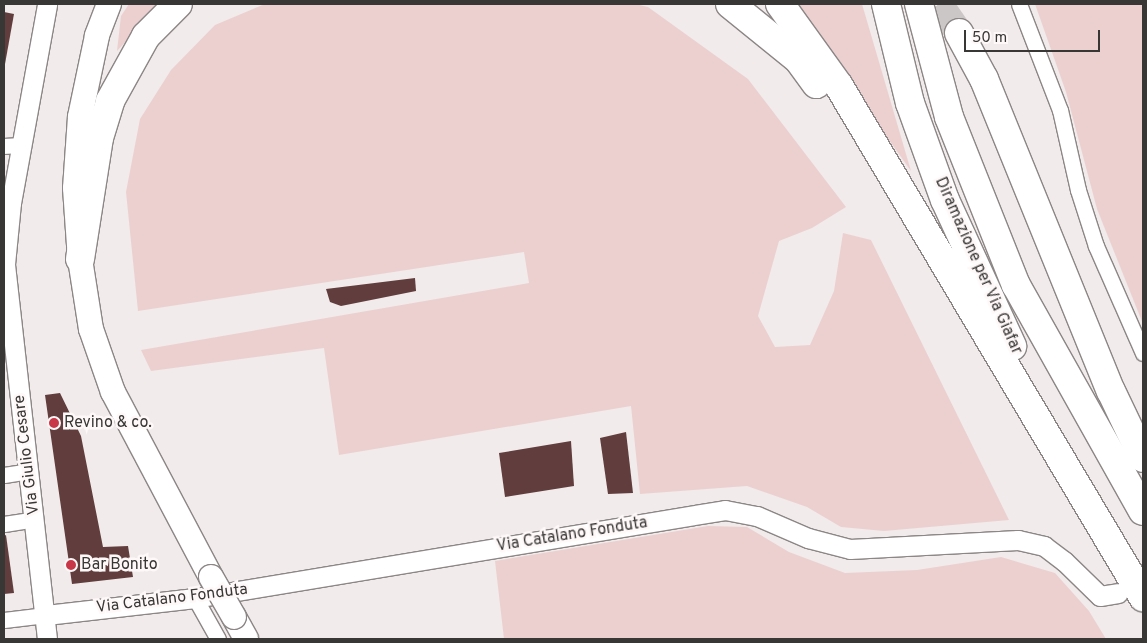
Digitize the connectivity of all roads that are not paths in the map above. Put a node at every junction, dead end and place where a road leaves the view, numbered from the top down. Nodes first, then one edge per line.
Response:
1 (48, 4) edge
2 (104, 4) edge
3 (109, 4) edge
4 (178, 4) edge
5 (730, 4) edge
6 (780, 4) edge
7 (886, 4) edge
8 (919, 4) edge
9 (1019, 4) edge
10 (959, 33) tunnel mouth
11 (97, 36) junction
12 (23, 145) junction
13 (4, 146) edge
14 (912, 210) junction
15 (80, 259) junction
16 (1143, 353) edge
17 (1143, 458) edge
18 (29, 471) junction
19 (4, 476) edge
20 (1143, 511) edge
21 (34, 519) junction
22 (4, 524) edge
23 (1140, 569) edge
24 (1131, 595) edge
25 (195, 598) junction
26 (46, 615) junction
27 (4, 620) edge
28 (47, 639) edge
29 (218, 639) edge
30 (246, 639) edge

1 - 12 street, Via Giulio Cesare
2 - 11 main road
3 - 11 main road
4 - 15 highway
5 - 14 highway
6 - 14 highway
7 - 23 highway, Diramazione per Via Giafar
8 - 20 highway, Diramazione per Via Giafar
9 - 16 street
10 - 17 highway
11 - 15 main road
12 - 13 street
12 - 18 street, Via Giulio Cesare
14 - 24 highway
15 - 30 main road, bridge
18 - 19 street
18 - 21 street, Via Giulio Cesare
21 - 22 street
21 - 26 street, Via Giulio Cesare
24 - 25 street, Via Catalano Fonduta
25 - 26 street, Via Catalano Fonduta
25 - 29 street
26 - 27 street, Via Catalano Fonduta
26 - 28 street, Via Giulio Cesare

